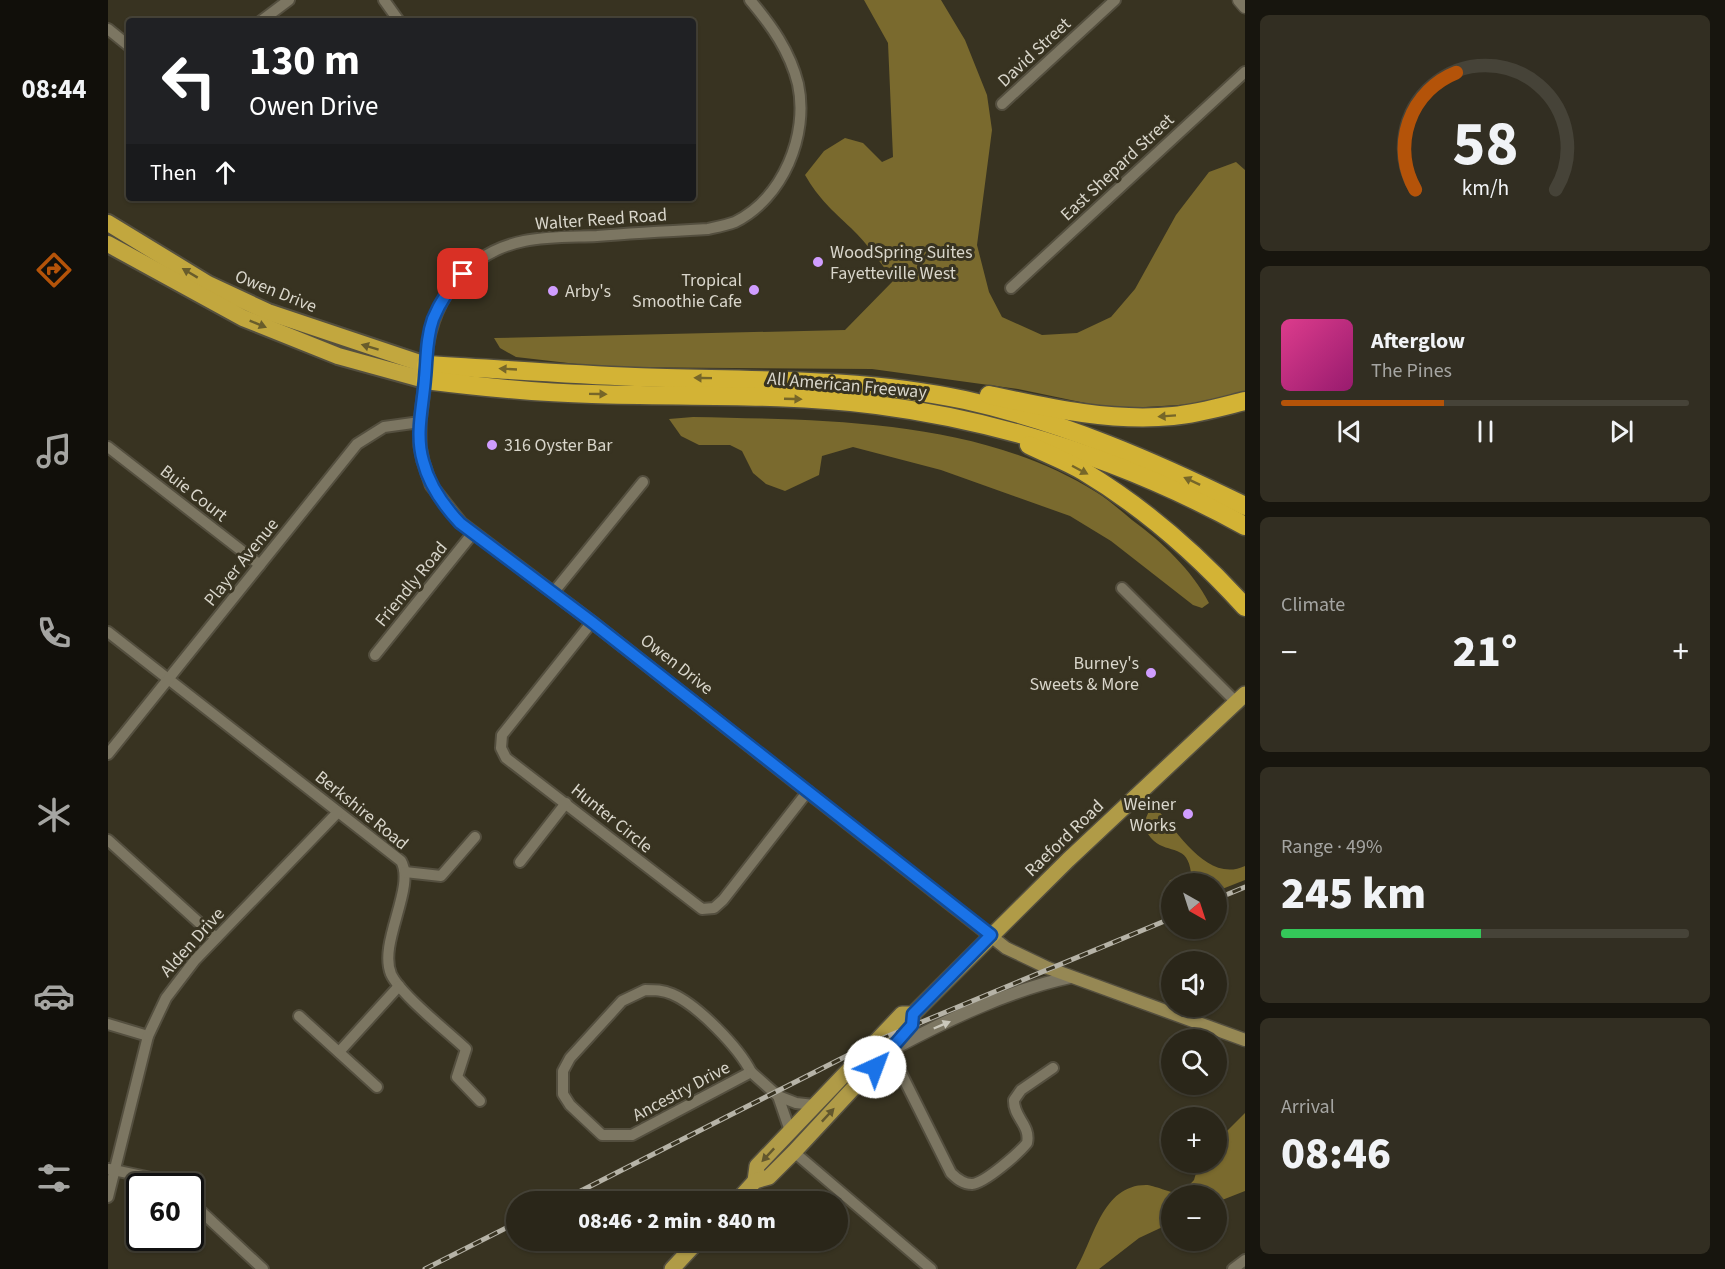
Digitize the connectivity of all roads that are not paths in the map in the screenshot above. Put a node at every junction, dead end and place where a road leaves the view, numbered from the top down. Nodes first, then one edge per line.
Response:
1 (290, 0) edge
2 (384, 0) edge
3 (750, 0) edge
4 (1115, 0) edge
5 (1239, 0) edge
6 (1245, 7) edge
7 (265, 18) edge
8 (397, 18) edge
9 (108, 29) edge
10 (126, 44) edge
11 (1245, 72) edge
12 (1002, 104) dead end
13 (108, 224) edge
14 (111, 250) edge
15 (1011, 288) dead end
16 (426, 372) junction
17 (761, 379) junction
18 (1245, 401) edge
19 (420, 422) junction
20 (990, 425) junction
21 (108, 447) edge
22 (643, 482) dead end
23 (1245, 506) edge
24 (1245, 526) edge
25 (473, 533) junction
26 (260, 565) junction
27 (1122, 588) dead end
28 (553, 593) junction
29 (1245, 607) edge
30 (592, 622) junction
31 (108, 632) edge
32 (375, 655) dead end
33 (168, 679) junction
34 (1241, 698) edge
35 (108, 754) edge
36 (808, 791) junction
37 (566, 803) junction
38 (338, 812) junction
39 (475, 837) dead end
40 (108, 840) edge
41 (520, 862) dead end
42 (405, 872) junction
43 (991, 935) junction
44 (216, 938) junction
45 (1071, 977) junction
46 (399, 986) junction
47 (913, 1014) junction
48 (299, 1016) dead end
49 (108, 1024) edge
50 (148, 1036) junction
51 (1245, 1040) edge
52 (890, 1051) junction
53 (339, 1052) junction
54 (1053, 1068) dead end
55 (751, 1072) junction
56 (377, 1087) dead end
57 (778, 1096) junction
58 (480, 1101) dead end
59 (813, 1105) junction
60 (790, 1131) junction
61 (794, 1152) junction
62 (111, 1169) edge
63 (129, 1173) edge
64 (755, 1181) junction
65 (746, 1191) edge
66 (108, 1197) edge
67 (204, 1214) edge
68 (689, 1251) edge
69 (1245, 1260) edge
70 (262, 1269) edge
71 (672, 1269) edge
72 (931, 1269) edge
73 (1233, 1269) edge

1 - 7 street
2 - 8 street
3 - 16 street, Walter Reed Road
4 - 12 street, David Street
5 - 6 street
9 - 10 street
11 - 15 street, East Shepard Street
16 -> 13 highway, Owen Drive
14 -> 16 highway, Owen Drive
17 -> 16 highway, All American Freeway
16 - 19 main road, Owen Drive
16 -> 20 highway, All American Freeway
18 -> 17 highway
23 -> 17 highway, All American Freeway
19 - 25 main road, Owen Drive
19 - 26 street, Player Avenue
20 - 24 highway, All American Freeway
20 -> 29 highway
21 - 26 street, Buie Court
22 - 28 street
25 - 28 main road, Owen Drive
25 - 32 street, Friendly Road
26 - 33 street, Player Avenue
27 - 34 street
28 - 30 main road, Owen Drive
30 - 36 main road, Owen Drive
30 - 37 street, Hunter Circle
31 - 33 street, Berkshire Road
33 - 35 street, Player Avenue
33 - 38 street, Berkshire Road
34 - 43 main road, Raeford Road
36 - 37 street, Hunter Circle
36 - 43 main road, Owen Drive
37 - 41 street
38 - 42 street, Berkshire Road
38 - 44 street, Alden Drive
39 - 42 street
40 - 44 street
42 - 46 street, Berkshire Road
43 - 45 main road, Owen Drive
43 - 47 main road, Raeford Road
44 - 50 street, Alden Drive
45 - 51 main road, Owen Drive
52 -> 45 street
46 - 53 street
46 - 58 street, Berkshire Road
47 - 52 main road, Raeford Road
47 - 59 main road, Raeford Road
48 - 53 street
49 - 50 street
50 - 62 street, Alden Drive
52 - 54 street
61 -> 52 main road, Raeford Road
53 - 56 street
55 - 55 street, Ancestry Drive
55 - 57 street, Ancestry Drive
57 - 59 street, Ancestry Drive
57 - 60 street, Ancestry Drive
59 - 60 main road, Raeford Road
60 -> 64 main road, Raeford Road
61 - 64 main road, Raeford Road
61 - 72 street
62 - 63 street
62 - 66 street, Alden Drive
64 - 65 main road, Raeford Road
67 - 70 street
68 - 71 main road
69 - 73 street

